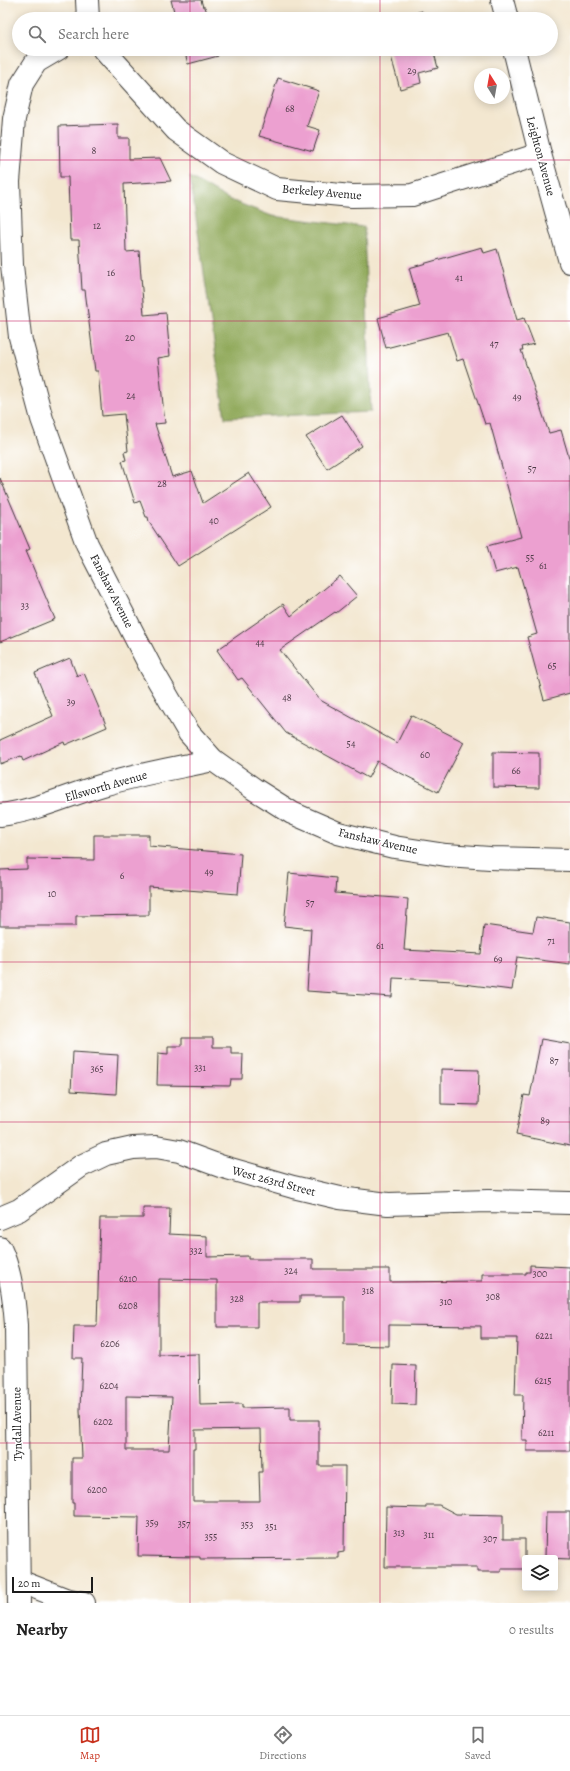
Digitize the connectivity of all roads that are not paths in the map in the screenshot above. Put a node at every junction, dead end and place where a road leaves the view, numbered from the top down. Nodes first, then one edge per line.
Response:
1 (88, 0) edge
2 (502, 0) edge
3 (88, 12) edge
4 (505, 12) edge
5 (46, 56) edge
6 (109, 56) edge
7 (516, 56) edge
8 (540, 154) junction
9 (570, 262) edge
10 (6, 265) edge
11 (213, 760) junction
12 (0, 814) edge
13 (570, 860) edge
14 (570, 1203) edge
15 (0, 1218) edge
16 (0, 1248) edge
17 (19, 1581) junction
18 (19, 1603) edge
19 (84, 1603) edge

1 - 3 street
2 - 4 street
5 - 10 street, Fanshaw Avenue
6 - 8 street, Berkeley Avenue
7 - 8 street, Leighton Avenue
8 - 9 street, Leighton Avenue
10 - 11 street, Fanshaw Avenue
11 - 12 street, Ellsworth Avenue
11 - 13 street, Fanshaw Avenue
14 - 15 street, West 263rd Street
16 - 17 street, Tyndall Avenue
17 - 18 street, Tyndall Avenue
17 - 19 street

